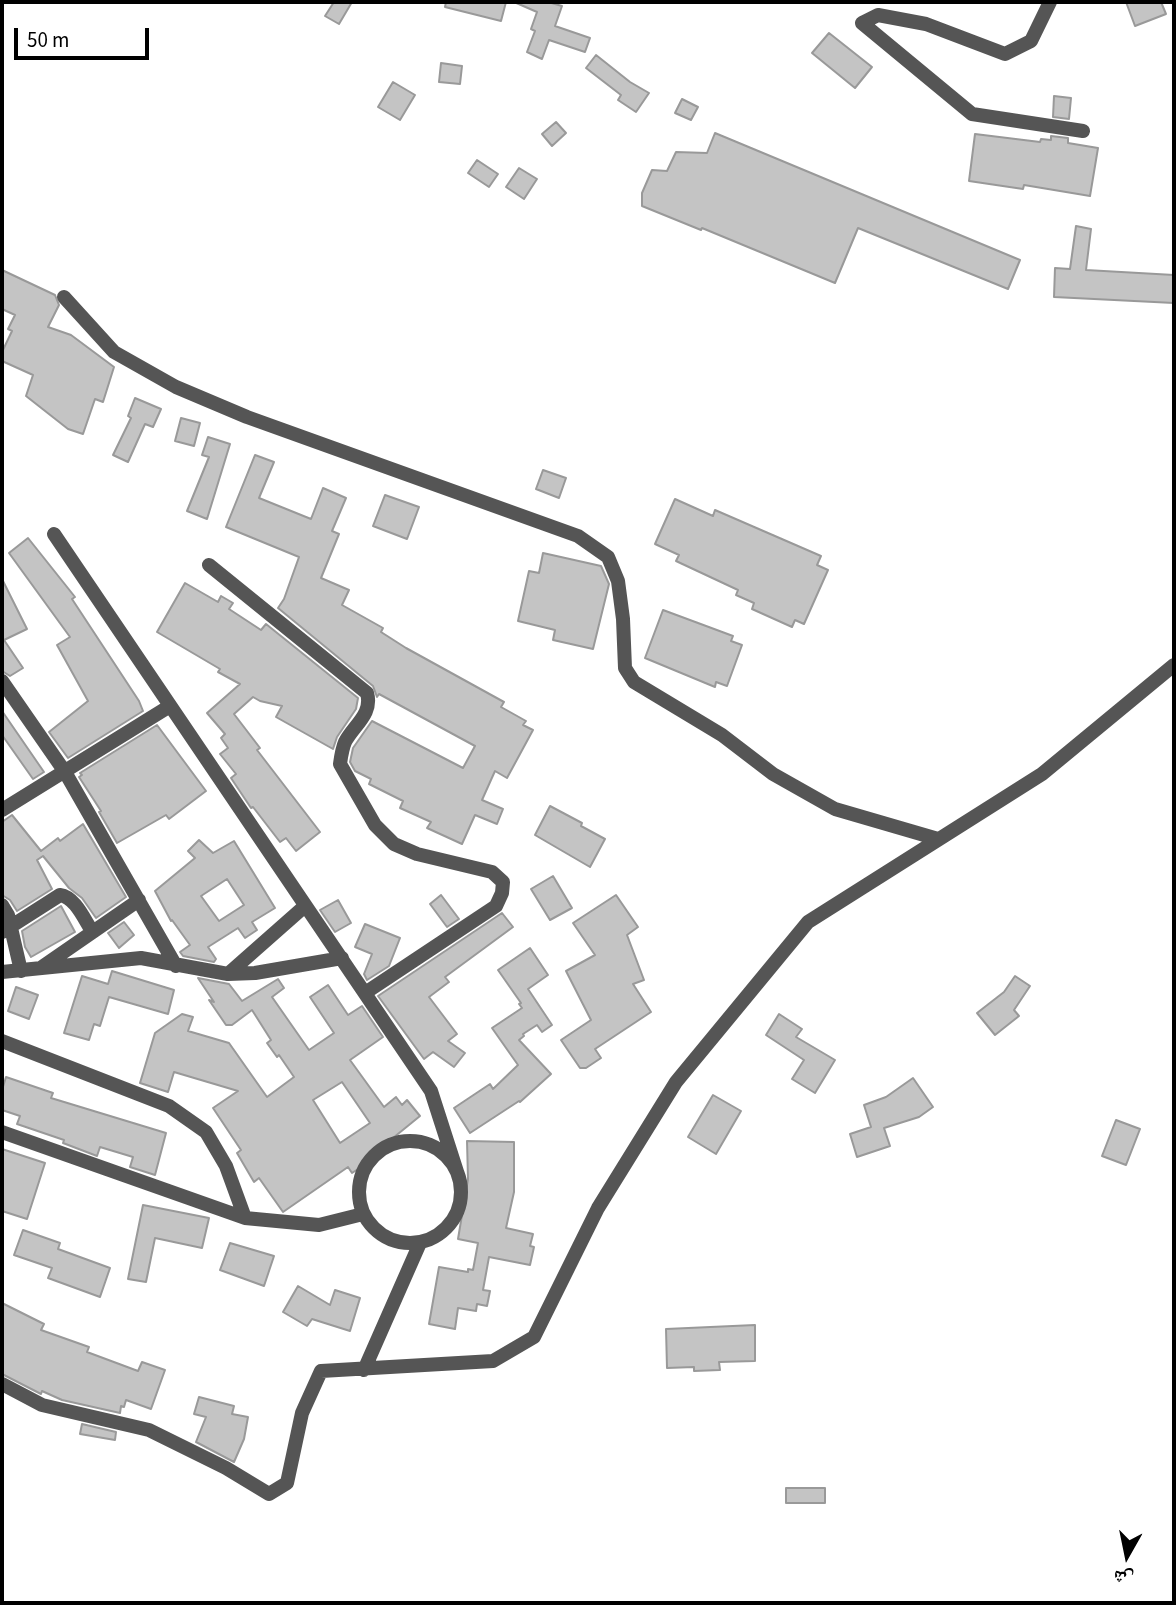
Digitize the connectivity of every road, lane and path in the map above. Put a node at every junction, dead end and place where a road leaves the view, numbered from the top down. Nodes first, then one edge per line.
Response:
1 (1050, 2) edge
2 (1083, 131) dead end
3 (64, 297) dead end
4 (54, 534) dead end
5 (209, 565) dead end
6 (1174, 665) edge
7 (2, 681) edge
8 (170, 706) junction
9 (65, 772) junction
10 (2, 810) edge
11 (938, 839) junction
12 (138, 900) junction
13 (2, 905) edge
14 (305, 906) junction
15 (6, 929) edge
16 (92, 931) junction
17 (342, 958) junction
18 (176, 966) junction
19 (40, 969) junction
20 (21, 971) junction
21 (2, 972) edge
22 (228, 974) junction
23 (365, 993) junction
24 (2, 1041) edge
25 (2, 1132) edge
26 (459, 1178) junction
27 (363, 1214) junction
28 (245, 1218) junction
29 (420, 1243) junction
30 (364, 1370) junction
31 (2, 1384) edge

1 - 2 street
3 - 11 street
4 - 8 street
5 - 23 street
6 - 11 street
7 - 9 street
8 - 9 street
8 - 14 street
9 - 10 street
9 - 12 street
11 - 30 street
12 - 16 street
12 - 18 street
13 - 15 street
14 - 17 street
14 - 22 street
15 - 16 street
15 - 20 street
16 - 19 street
17 - 22 street
17 - 23 street
18 - 19 street
18 - 22 street
19 - 20 street
20 - 21 street
23 - 26 street
24 - 28 street
25 - 28 street
26 - 27 street
26 - 29 street
27 - 28 street
27 - 29 street
29 - 30 street
30 - 31 street

